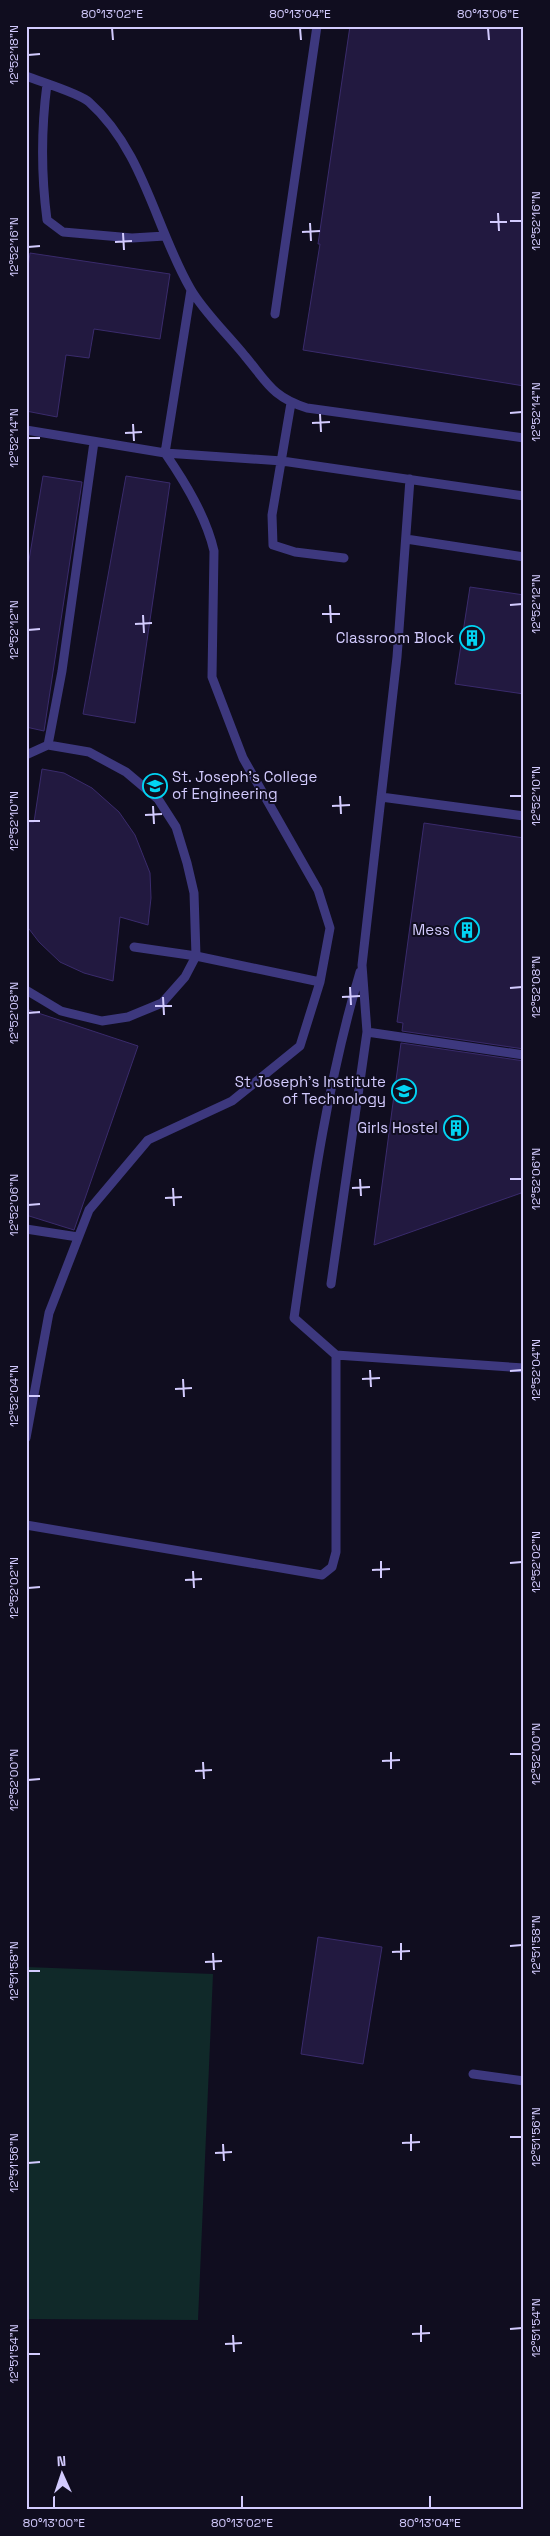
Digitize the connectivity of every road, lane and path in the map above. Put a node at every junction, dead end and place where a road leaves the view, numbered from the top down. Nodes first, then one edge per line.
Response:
1 (317, 26) edge
2 (26, 76) edge
3 (47, 84) junction
4 (165, 236) junction
5 (191, 290) junction
6 (275, 314) dead end
7 (291, 403) junction
8 (26, 430) edge
9 (524, 438) edge
10 (94, 442) junction
11 (165, 453) junction
12 (282, 461) junction
13 (410, 480) junction
14 (524, 496) edge
15 (406, 539) junction
16 (344, 558) dead end
17 (524, 558) edge
18 (48, 745) junction
19 (26, 755) edge
20 (381, 796) junction
21 (524, 816) edge
22 (134, 947) dead end
23 (196, 956) junction
24 (362, 965) junction
25 (320, 982) junction
26 (26, 990) edge
27 (368, 1032) junction
28 (524, 1055) edge
29 (26, 1229) edge
30 (78, 1237) junction
31 (331, 1284) dead end
32 (336, 1355) junction
33 (524, 1368) edge
34 (26, 1438) edge
35 (26, 1525) edge
36 (473, 2074) dead end
37 (524, 2081) edge

1 - 6 lane
2 - 3 lane
3 - 4 lane
3 - 4 lane
4 - 5 lane
5 - 7 lane
5 - 11 lane
7 - 9 lane
7 - 12 lane
8 - 10 lane
10 - 11 lane
10 - 18 lane
11 - 12 lane
11 - 25 lane
12 - 13 lane
12 - 16 lane
13 - 14 lane
13 - 15 lane
15 - 17 lane
15 - 20 lane
18 - 19 lane
18 - 23 lane
20 - 21 lane
20 - 24 lane
22 - 23 lane
23 - 25 lane
23 - 26 lane
24 - 27 lane
24 - 32 lane
25 - 30 lane
27 - 28 lane
27 - 31 lane
29 - 30 lane
30 - 34 lane
32 - 33 lane
32 - 35 lane
36 - 37 lane

